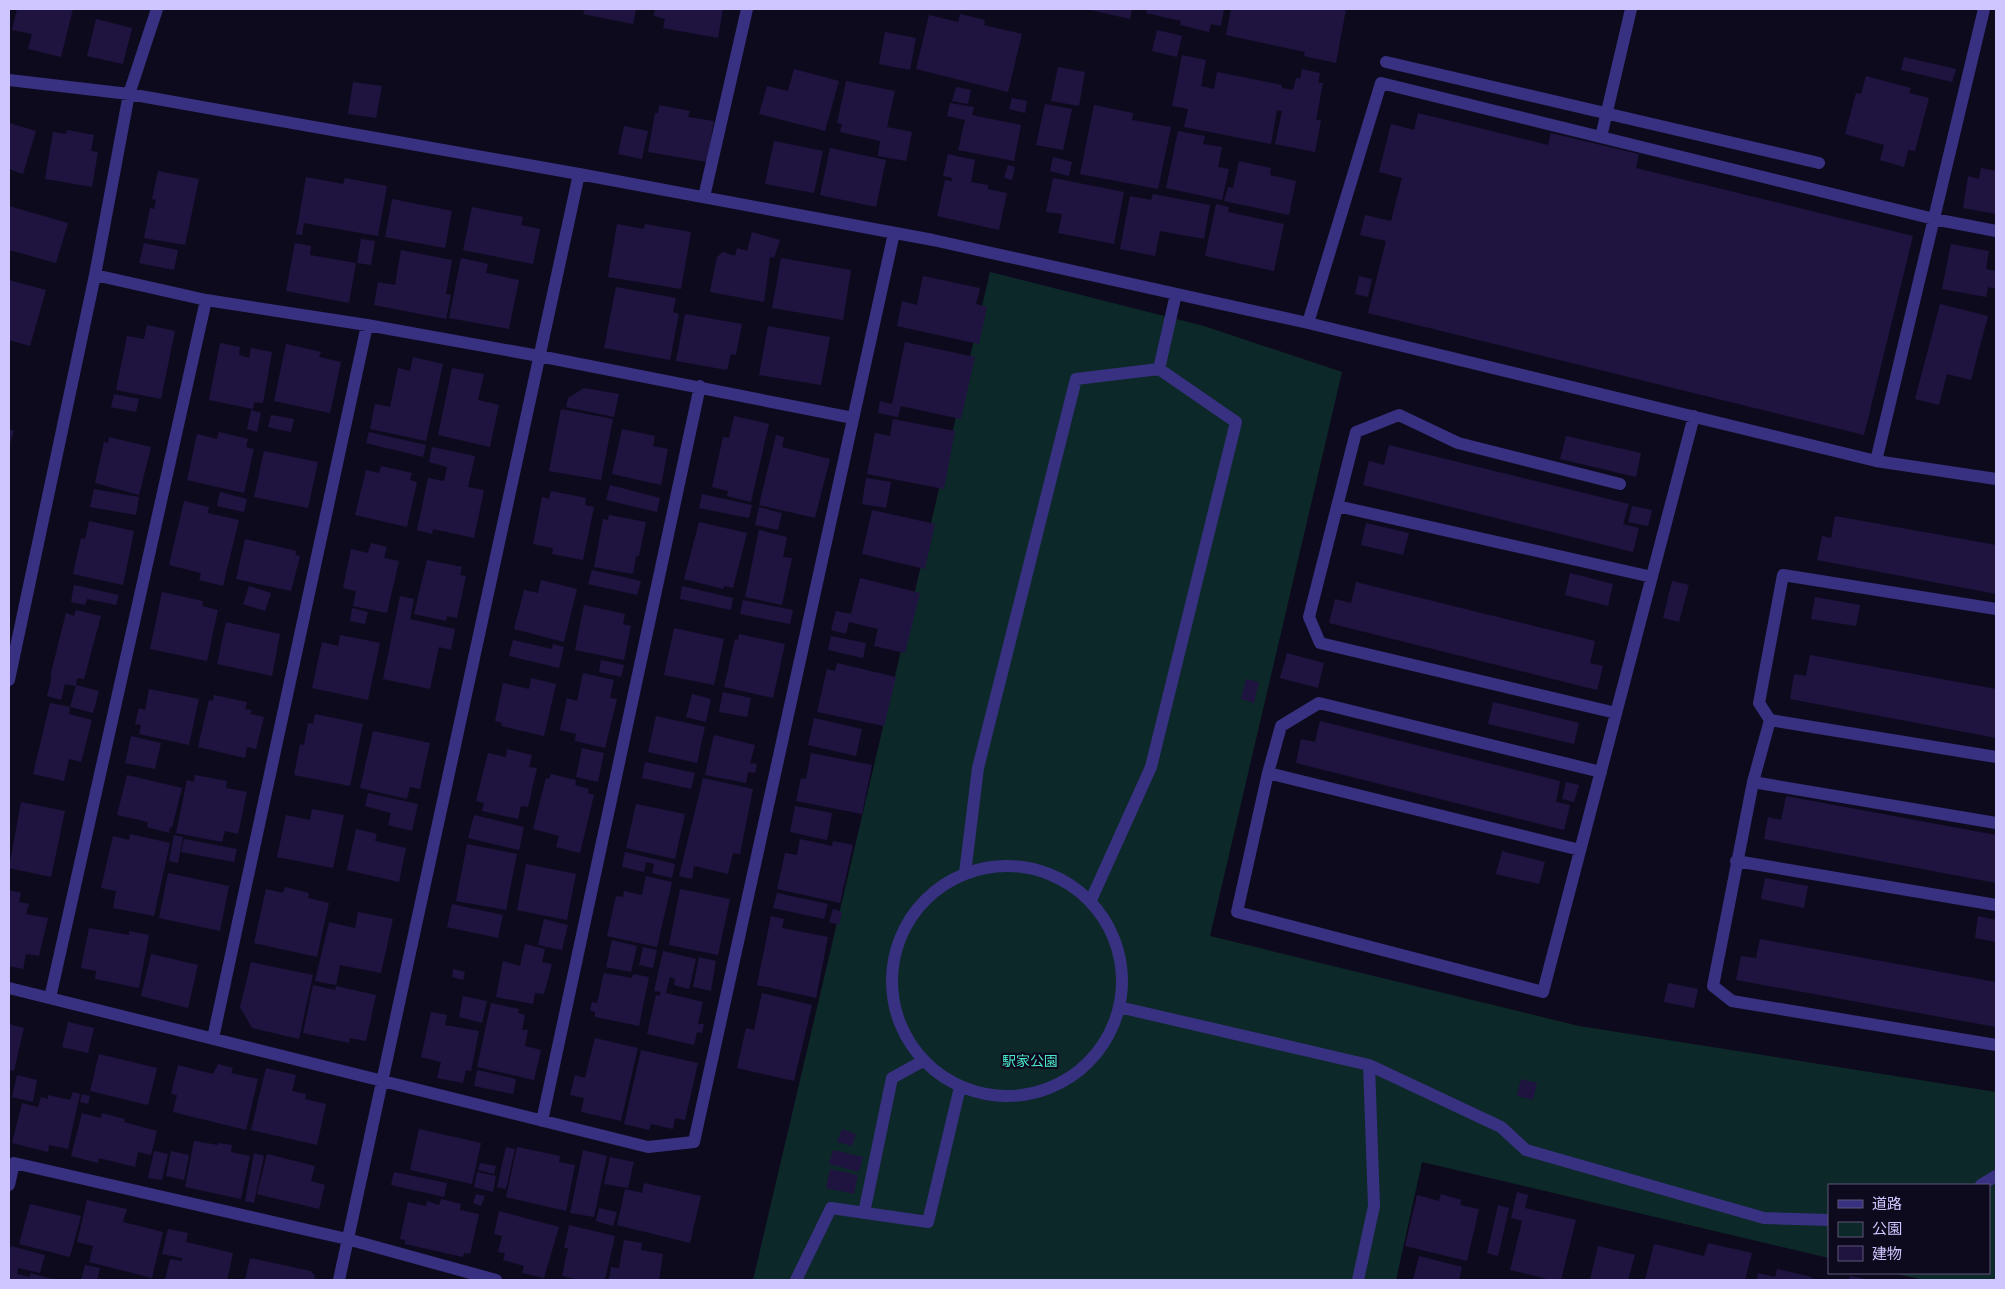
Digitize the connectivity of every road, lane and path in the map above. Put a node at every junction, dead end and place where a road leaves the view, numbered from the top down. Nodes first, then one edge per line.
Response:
1 (157, 9) edge
2 (747, 9) edge
3 (1631, 9) edge
4 (1984, 9) edge
5 (1386, 62) dead end
6 (9, 80) edge
7 (129, 94) junction
8 (1607, 113) junction
9 (1601, 137) junction
10 (1819, 163) dead end
11 (579, 174) junction
12 (704, 197) junction
13 (1934, 219) junction
14 (1996, 231) edge
15 (894, 233) junction
16 (96, 275) junction
17 (1176, 294) junction
18 (206, 300) junction
19 (1308, 323) junction
20 (367, 324) junction
21 (539, 356) junction
22 (1159, 369) junction
23 (700, 386) junction
24 (1694, 416) junction
25 (853, 418) junction
26 (1876, 461) junction
27 (1996, 479) edge
28 (1620, 484) dead end
29 (1337, 506) junction
30 (1652, 577) junction
31 (1996, 609) edge
32 (9, 680) edge
33 (1616, 713) junction
34 (1770, 720) junction
35 (1996, 757) edge
36 (1601, 772) junction
37 (1268, 773) junction
38 (1754, 782) junction
39 (1996, 823) edge
40 (1580, 850) junction
41 (1736, 861) junction
42 (965, 873) junction
43 (1091, 900) junction
44 (1996, 905) edge
45 (9, 988) edge
46 (50, 998) junction
47 (1118, 1007) junction
48 (213, 1038) junction
49 (1996, 1045) edge
50 (923, 1061) junction
51 (1369, 1065) junction
52 (382, 1082) junction
53 (960, 1087) junction
54 (542, 1120) junction
55 (1996, 1176) edge
56 (1983, 1184) edge
57 (9, 1185) edge
58 (864, 1213) junction
59 (1828, 1220) edge
60 (348, 1240) junction
61 (339, 1280) edge
62 (496, 1280) edge
63 (796, 1280) edge
64 (1358, 1280) edge

1 - 7 street
2 - 12 street
3 - 8 street
4 - 13 street
5 - 8 street
6 - 7 street
7 - 11 street
7 - 16 street
8 - 9 street
8 - 10 street
9 - 13 street
9 - 19 street
11 - 12 street
11 - 21 street
12 - 15 street
13 - 14 street
13 - 26 street
15 - 17 street
15 - 25 street
16 - 18 street
16 - 32 street
17 - 19 street
17 - 22 street
18 - 20 street
18 - 46 street
19 - 24 street
20 - 21 street
20 - 48 street
21 - 23 street
21 - 52 street
22 - 42 street
22 - 43 street
23 - 25 street
23 - 54 street
24 - 26 street
24 - 30 street
25 - 54 street
26 - 27 street
28 - 29 street
29 - 30 street
29 - 33 street
30 - 33 street
31 - 34 street
33 - 36 street
34 - 35 street
34 - 38 street
36 - 37 street
36 - 40 street
37 - 40 street
37 - 40 street
38 - 39 street
38 - 41 street
41 - 44 street
41 - 49 street
42 - 43 street
42 - 50 street
43 - 47 street
45 - 46 street
46 - 48 street
47 - 51 street
47 - 53 street
48 - 52 street
50 - 53 street
50 - 58 street
51 - 59 street
51 - 64 street
52 - 54 street
52 - 60 street
53 - 58 street
55 - 56 street
57 - 60 street
58 - 63 street
60 - 61 street
60 - 62 street

